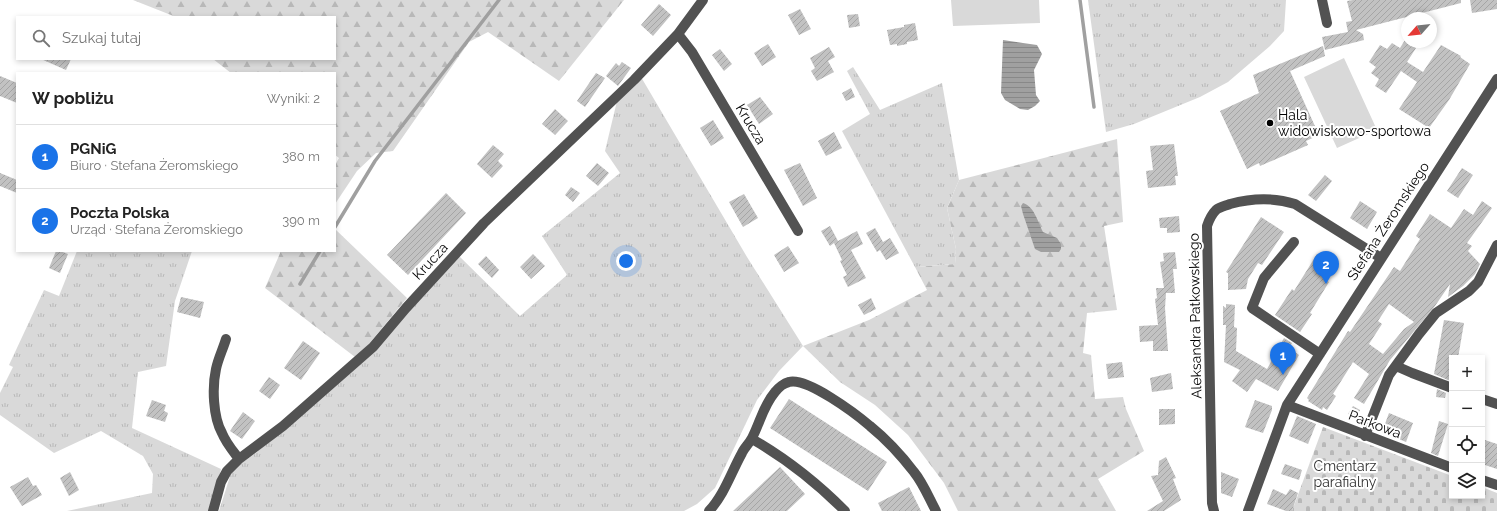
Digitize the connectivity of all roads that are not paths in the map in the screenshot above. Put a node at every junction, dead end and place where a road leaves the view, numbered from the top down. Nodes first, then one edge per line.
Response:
1 (703, 0) edge
2 (1322, 0) edge
3 (1326, 23) dead end
4 (678, 34) junction
5 (1497, 79) edge
6 (798, 231) dead end
7 (1294, 242) dead end
8 (1497, 245) edge
9 (1382, 258) junction
10 (226, 339) dead end
11 (1320, 354) junction
12 (1396, 366) junction
13 (1449, 387) edge
14 (1485, 400) edge
15 (1497, 404) edge
16 (1288, 405) junction
17 (1365, 436) junction
18 (752, 439) junction
19 (239, 460) junction
20 (1449, 467) edge
21 (1485, 481) edge
22 (1497, 485) edge
23 (213, 511) edge
24 (709, 511) edge
25 (845, 511) edge
26 (936, 511) edge
27 (1214, 511) edge
28 (1248, 511) edge

1 - 4 street, Krucza
2 - 3 street
4 - 6 street, Krucza
4 - 19 street, Krucza
5 - 9 street, Stefana Żeromskiego
7 - 11 street
8 - 12 street
9 - 11 street, Stefana Żeromskiego
9 - 27 street, Aleksandra Patkowskiego
10 - 19 street
11 - 16 street, Stefana Żeromskiego
12 - 13 street
12 - 17 street
14 - 15 street
16 - 17 street, Parkowa
16 - 28 street, Stefana Żeromskiego
17 - 20 street, Parkowa
18 - 24 street
18 - 25 street
18 - 26 street
19 - 23 street, Krucza
21 - 22 street

